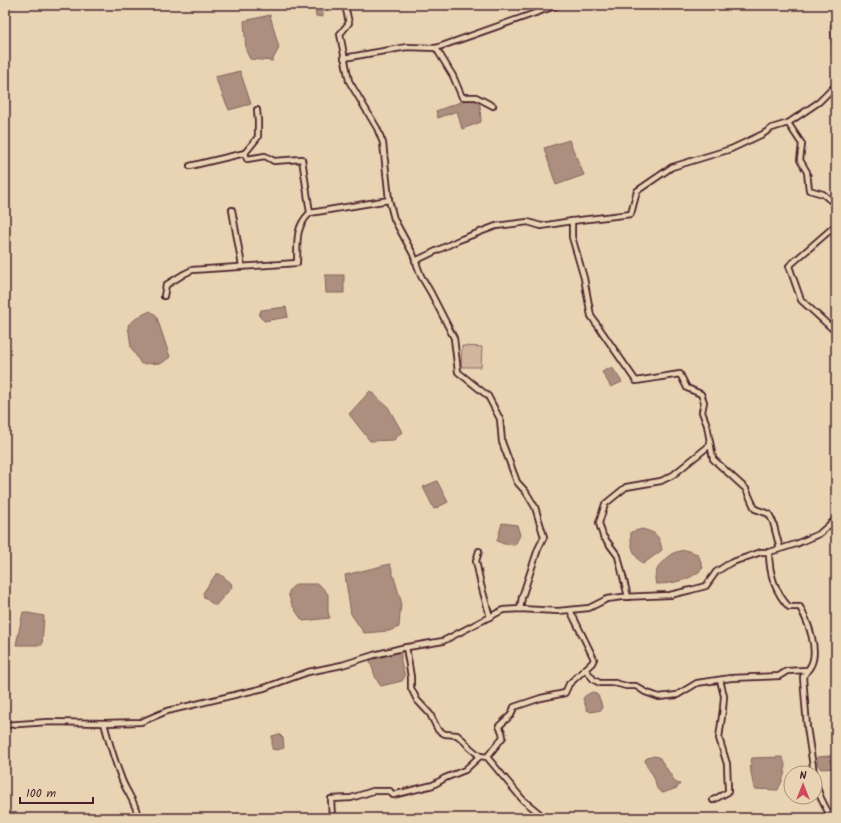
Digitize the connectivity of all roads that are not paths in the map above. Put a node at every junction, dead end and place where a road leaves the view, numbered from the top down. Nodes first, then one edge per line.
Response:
1 (345, 5) edge
2 (558, 5) edge
3 (436, 48) junction
4 (344, 58) junction
5 (836, 88) edge
6 (492, 106) dead end
7 (257, 110) dead end
8 (788, 123) junction
9 (245, 153) junction
10 (190, 166) dead end
11 (389, 200) junction
12 (836, 205) edge
13 (232, 210) dead end
14 (310, 214) junction
15 (572, 221) junction
16 (836, 225) edge
17 (416, 261) junction
18 (242, 266) junction
19 (164, 296) dead end
20 (836, 332) edge
21 (710, 445) junction
22 (836, 519) edge
23 (780, 548) junction
24 (479, 551) dead end
25 (769, 552) junction
26 (628, 596) junction
27 (520, 609) junction
28 (570, 610) junction
29 (490, 617) junction
30 (406, 648) junction
31 (585, 669) junction
32 (807, 670) junction
33 (720, 680) junction
34 (104, 723) junction
35 (5, 725) edge
36 (480, 756) junction
37 (487, 757) junction
38 (813, 765) edge
39 (713, 800) dead end
40 (823, 802) edge
41 (138, 818) edge
42 (332, 818) edge
43 (540, 818) edge
44 (832, 818) edge

1 - 4 street
2 - 3 street
3 - 4 street
3 - 6 street
4 - 11 street
5 - 8 street
7 - 9 street
8 - 12 street
8 - 15 street
9 - 10 street
9 - 14 street
11 - 14 street
11 - 17 street
13 - 18 street
14 - 18 street
15 - 17 street
15 - 21 street
16 - 20 street
17 - 27 street
18 - 19 street
21 - 23 street
21 - 26 street
22 - 23 street
23 - 25 street
24 - 29 street
25 - 26 street
25 - 32 street
26 - 28 street
27 - 28 street
27 - 29 street
28 - 31 street
29 - 30 street
30 - 34 street
30 - 36 street
31 - 33 street
31 - 37 street
32 - 33 street
32 - 38 street
33 - 39 street
34 - 35 street
34 - 41 street
36 - 37 street
36 - 42 street
37 - 43 street
40 - 44 street

